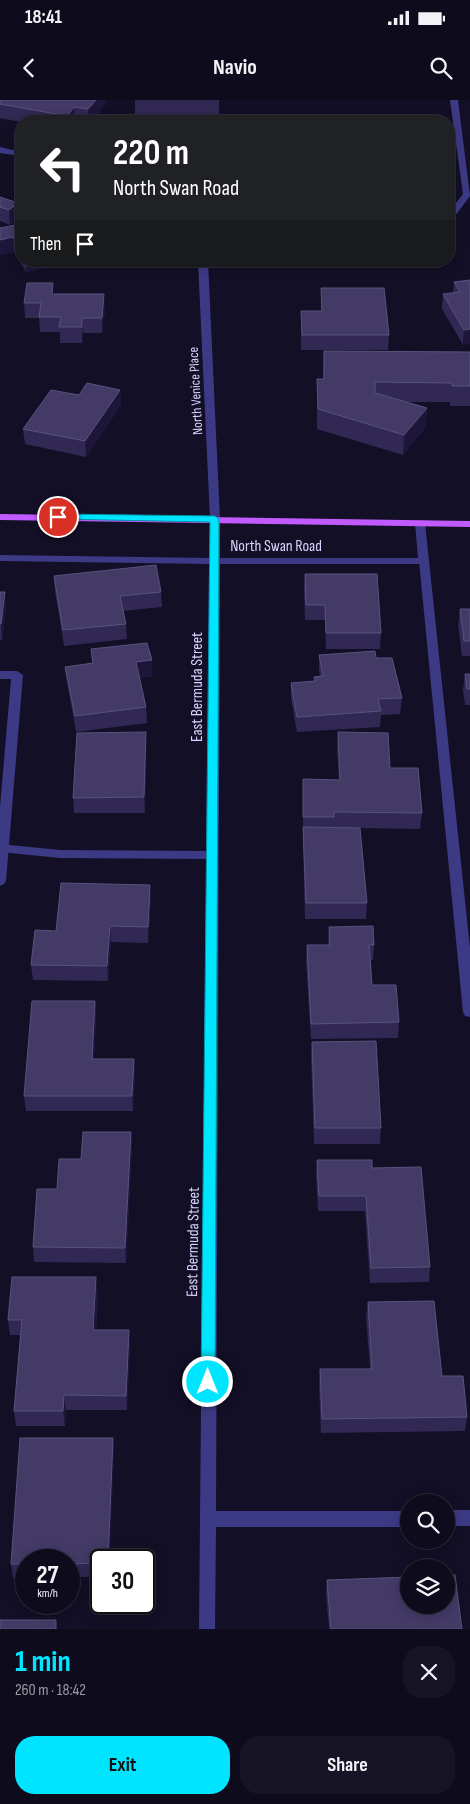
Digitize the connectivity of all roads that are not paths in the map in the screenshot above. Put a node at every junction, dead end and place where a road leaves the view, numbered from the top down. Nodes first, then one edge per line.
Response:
1 (454, 100) edge
2 (0, 150) edge
3 (15, 153) edge
4 (455, 210) edge
5 (203, 267) edge
6 (0, 517) edge
7 (215, 519) junction
8 (420, 522) junction
9 (470, 524) edge
10 (0, 558) edge
11 (215, 561) junction
12 (424, 561) junction
13 (0, 675) edge
14 (2, 848) edge
15 (213, 855) junction
16 (0, 881) edge
17 (470, 1012) edge
18 (400, 1518) edge
19 (455, 1518) edge
20 (470, 1518) edge
21 (207, 1519) junction
22 (207, 1629) edge

1 - 4 street
2 - 3 street
5 - 7 street, North Venice Place
6 - 7 main road, North Swan Road
7 - 8 main road, North Swan Road
7 - 11 street, East Bermuda Street
8 - 9 main road, North Swan Road
8 - 12 street
10 - 11 street, North Swan Road
11 - 12 street, North Swan Road
11 - 15 street, East Bermuda Street
12 - 17 street
13 - 14 street
14 - 15 street
14 - 16 street
15 - 21 street, East Bermuda Street
18 - 21 street
19 - 20 street
21 - 22 street, East Bermuda Street

